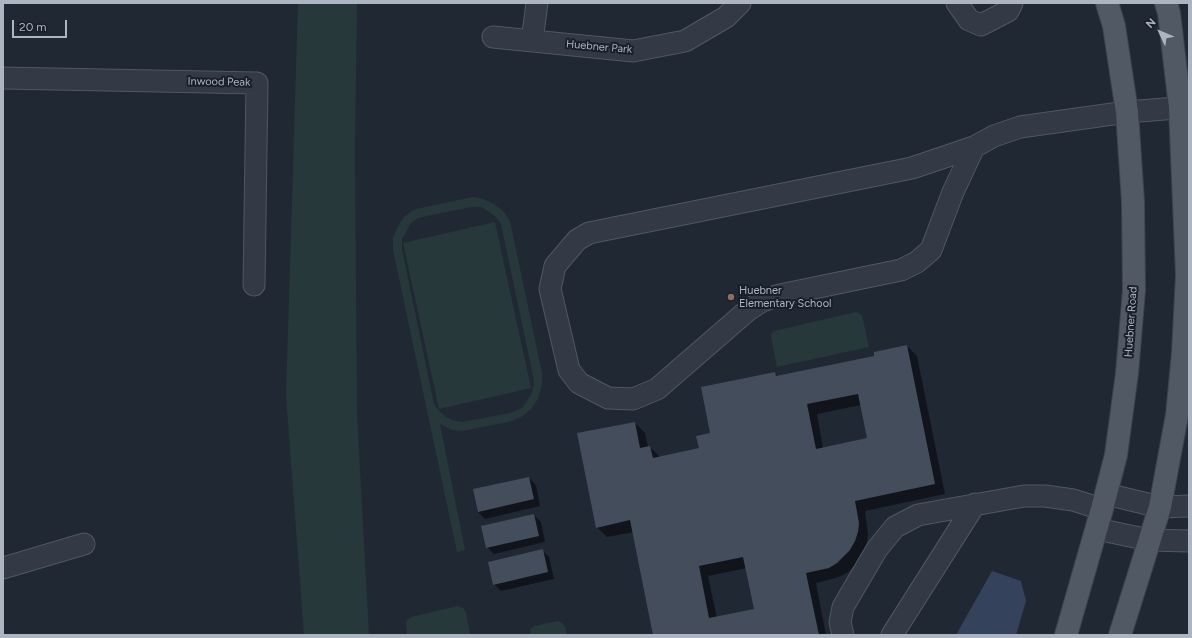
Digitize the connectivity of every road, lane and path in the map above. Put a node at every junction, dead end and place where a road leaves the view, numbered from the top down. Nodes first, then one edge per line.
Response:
1 (536, 3) edge
2 (740, 3) edge
3 (957, 3) edge
4 (1012, 3) edge
5 (1107, 3) edge
6 (1166, 3) edge
7 (493, 37) dead end
8 (532, 41) junction
9 (3, 78) edge
10 (1185, 107) edge
11 (1126, 112) junction
12 (974, 147) junction
13 (254, 284) dead end
14 (1186, 362) edge
15 (974, 504) junction
16 (1189, 506) edge
17 (1160, 507) junction
18 (1102, 511) junction
19 (1150, 540) junction
20 (1189, 541) edge
21 (84, 544) dead end
22 (3, 568) edge
23 (843, 635) edge
24 (892, 635) edge
25 (1066, 635) edge
26 (1120, 635) edge

1 - 8 street
2 - 8 street, Huebner Park
3 - 4 street
5 - 11 main road, Huebner Road
6 - 10 main road
7 - 8 street, Huebner Park
9 - 13 street, Inwood Peak
10 - 11 street
10 - 14 main road
11 - 12 street
11 - 18 main road, Huebner Road
12 - 12 street
14 - 17 main road
15 - 18 street
15 - 23 street
15 - 24 street
16 - 17 street
17 - 18 street
17 - 19 main road
18 - 19 street
18 - 25 main road, Huebner Road
19 - 20 street
19 - 26 main road
21 - 22 street

